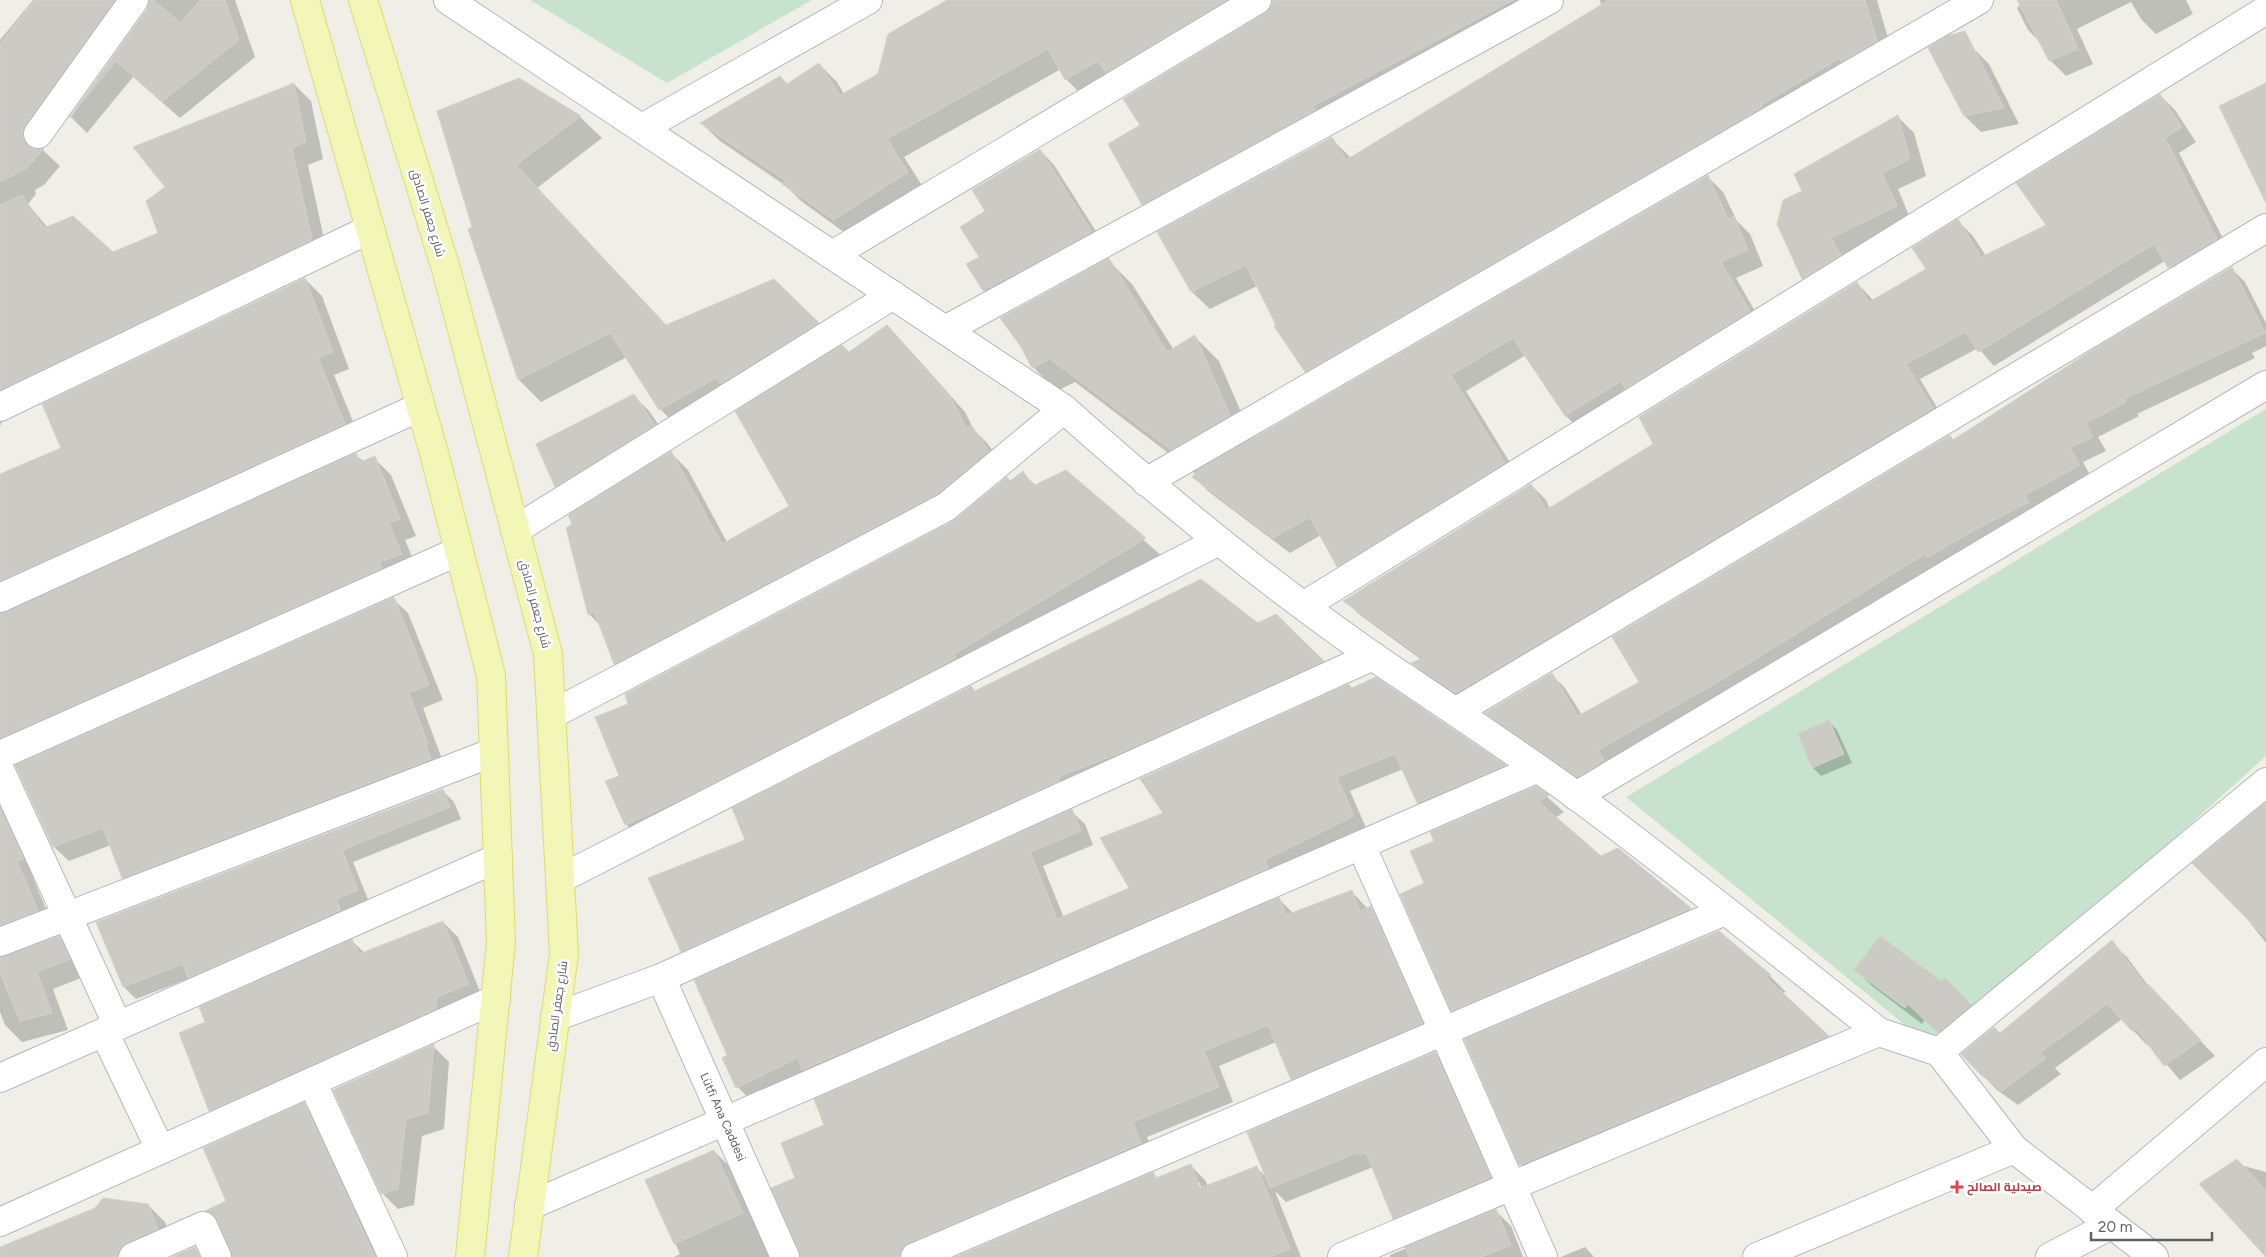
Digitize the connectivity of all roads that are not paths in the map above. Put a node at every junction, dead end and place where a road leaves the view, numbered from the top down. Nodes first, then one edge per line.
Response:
1 (134, 0) edge
2 (305, 0) edge
3 (363, 0) edge
4 (448, 0) edge
5 (868, 0) edge
6 (1257, 0) edge
7 (1550, 0) edge
8 (1979, 0) edge
9 (2266, 10) edge
10 (642, 128) junction
11 (38, 134) dead end
12 (370, 228) junction
13 (2266, 228) edge
14 (832, 255) junction
15 (893, 295) junction
16 (945, 330) junction
17 (2266, 385) edge
18 (0, 407) edge
19 (420, 407) junction
20 (1064, 409) junction
21 (1146, 482) junction
22 (515, 530) junction
23 (1219, 541) junction
24 (459, 551) junction
25 (0, 598) edge
26 (1305, 605) junction
27 (1373, 656) junction
28 (1457, 711) junction
29 (551, 715) junction
30 (494, 752) junction
31 (0, 755) edge
32 (1536, 769) junction
33 (0, 770) edge
34 (2266, 782) edge
35 (1576, 796) junction
36 (1361, 845) junction
37 (498, 858) junction
38 (560, 879) junction
39 (1725, 911) junction
40 (66, 916) junction
41 (0, 942) edge
42 (661, 978) junction
43 (496, 999) junction
44 (555, 1017) junction
45 (111, 1029) junction
46 (1445, 1031) junction
47 (1879, 1032) junction
48 (1939, 1052) junction
49 (2266, 1062) edge
50 (0, 1078) edge
51 (312, 1082) junction
52 (725, 1122) junction
53 (2014, 1149) junction
54 (160, 1150) junction
55 (1513, 1186) junction
56 (530, 1206) junction
57 (2101, 1217) junction
58 (0, 1222) edge
59 (134, 1257) edge
60 (216, 1257) edge
61 (394, 1257) edge
62 (470, 1257) edge
63 (523, 1257) edge
64 (785, 1257) edge
65 (915, 1257) edge
66 (1342, 1257) edge
67 (1543, 1257) edge
68 (1757, 1257) edge
69 (2050, 1257) edge
70 (2154, 1257) edge

1 - 11 street
2 - 12 main road
3 - 22 main road, شارع جعفر الصادق
4 - 10 street
5 - 10 street
6 - 14 street
7 - 16 street
8 - 21 street
9 - 26 street
10 - 14 street
12 - 18 street
12 - 19 main road
13 - 28 street
14 - 15 street
15 - 16 street
15 - 22 street
16 - 20 street
17 - 35 street
19 - 24 main road
19 - 25 street
20 - 21 street
20 - 29 street
21 - 23 street
22 - 29 main road, شارع جعفر الصادق
23 - 26 street
23 - 38 street
24 - 30 main road
24 - 31 street
26 - 27 street
27 - 28 street
27 - 42 street
28 - 32 street
29 - 38 main road, شارع جعفر الصادق
30 - 37 main road
30 - 40 street
32 - 35 street
32 - 36 street
33 - 40 street
34 - 48 street
35 - 39 street
36 - 46 street
36 - 52 street
37 - 43 main road
37 - 45 street
38 - 44 main road, شارع جعفر الصادق
39 - 46 street
39 - 47 street
40 - 41 street
40 - 45 street
42 - 44 street
42 - 52 street, Lütfi Ana Caddesi
43 - 51 street
43 - 62 main road
44 - 56 main road, شارع جعفر الصادق
45 - 50 street
45 - 54 street
46 - 55 street
46 - 65 street
47 - 48 street
47 - 55 street
48 - 53 street
49 - 57 street
51 - 54 street
51 - 61 street
52 - 56 street
52 - 64 street, Lütfi Ana Caddesi
53 - 57 street
53 - 68 street
54 - 58 street
55 - 66 street
55 - 67 street
56 - 63 main road, شارع جعفر الصادق
57 - 69 street
57 - 70 street
59 - 60 street

